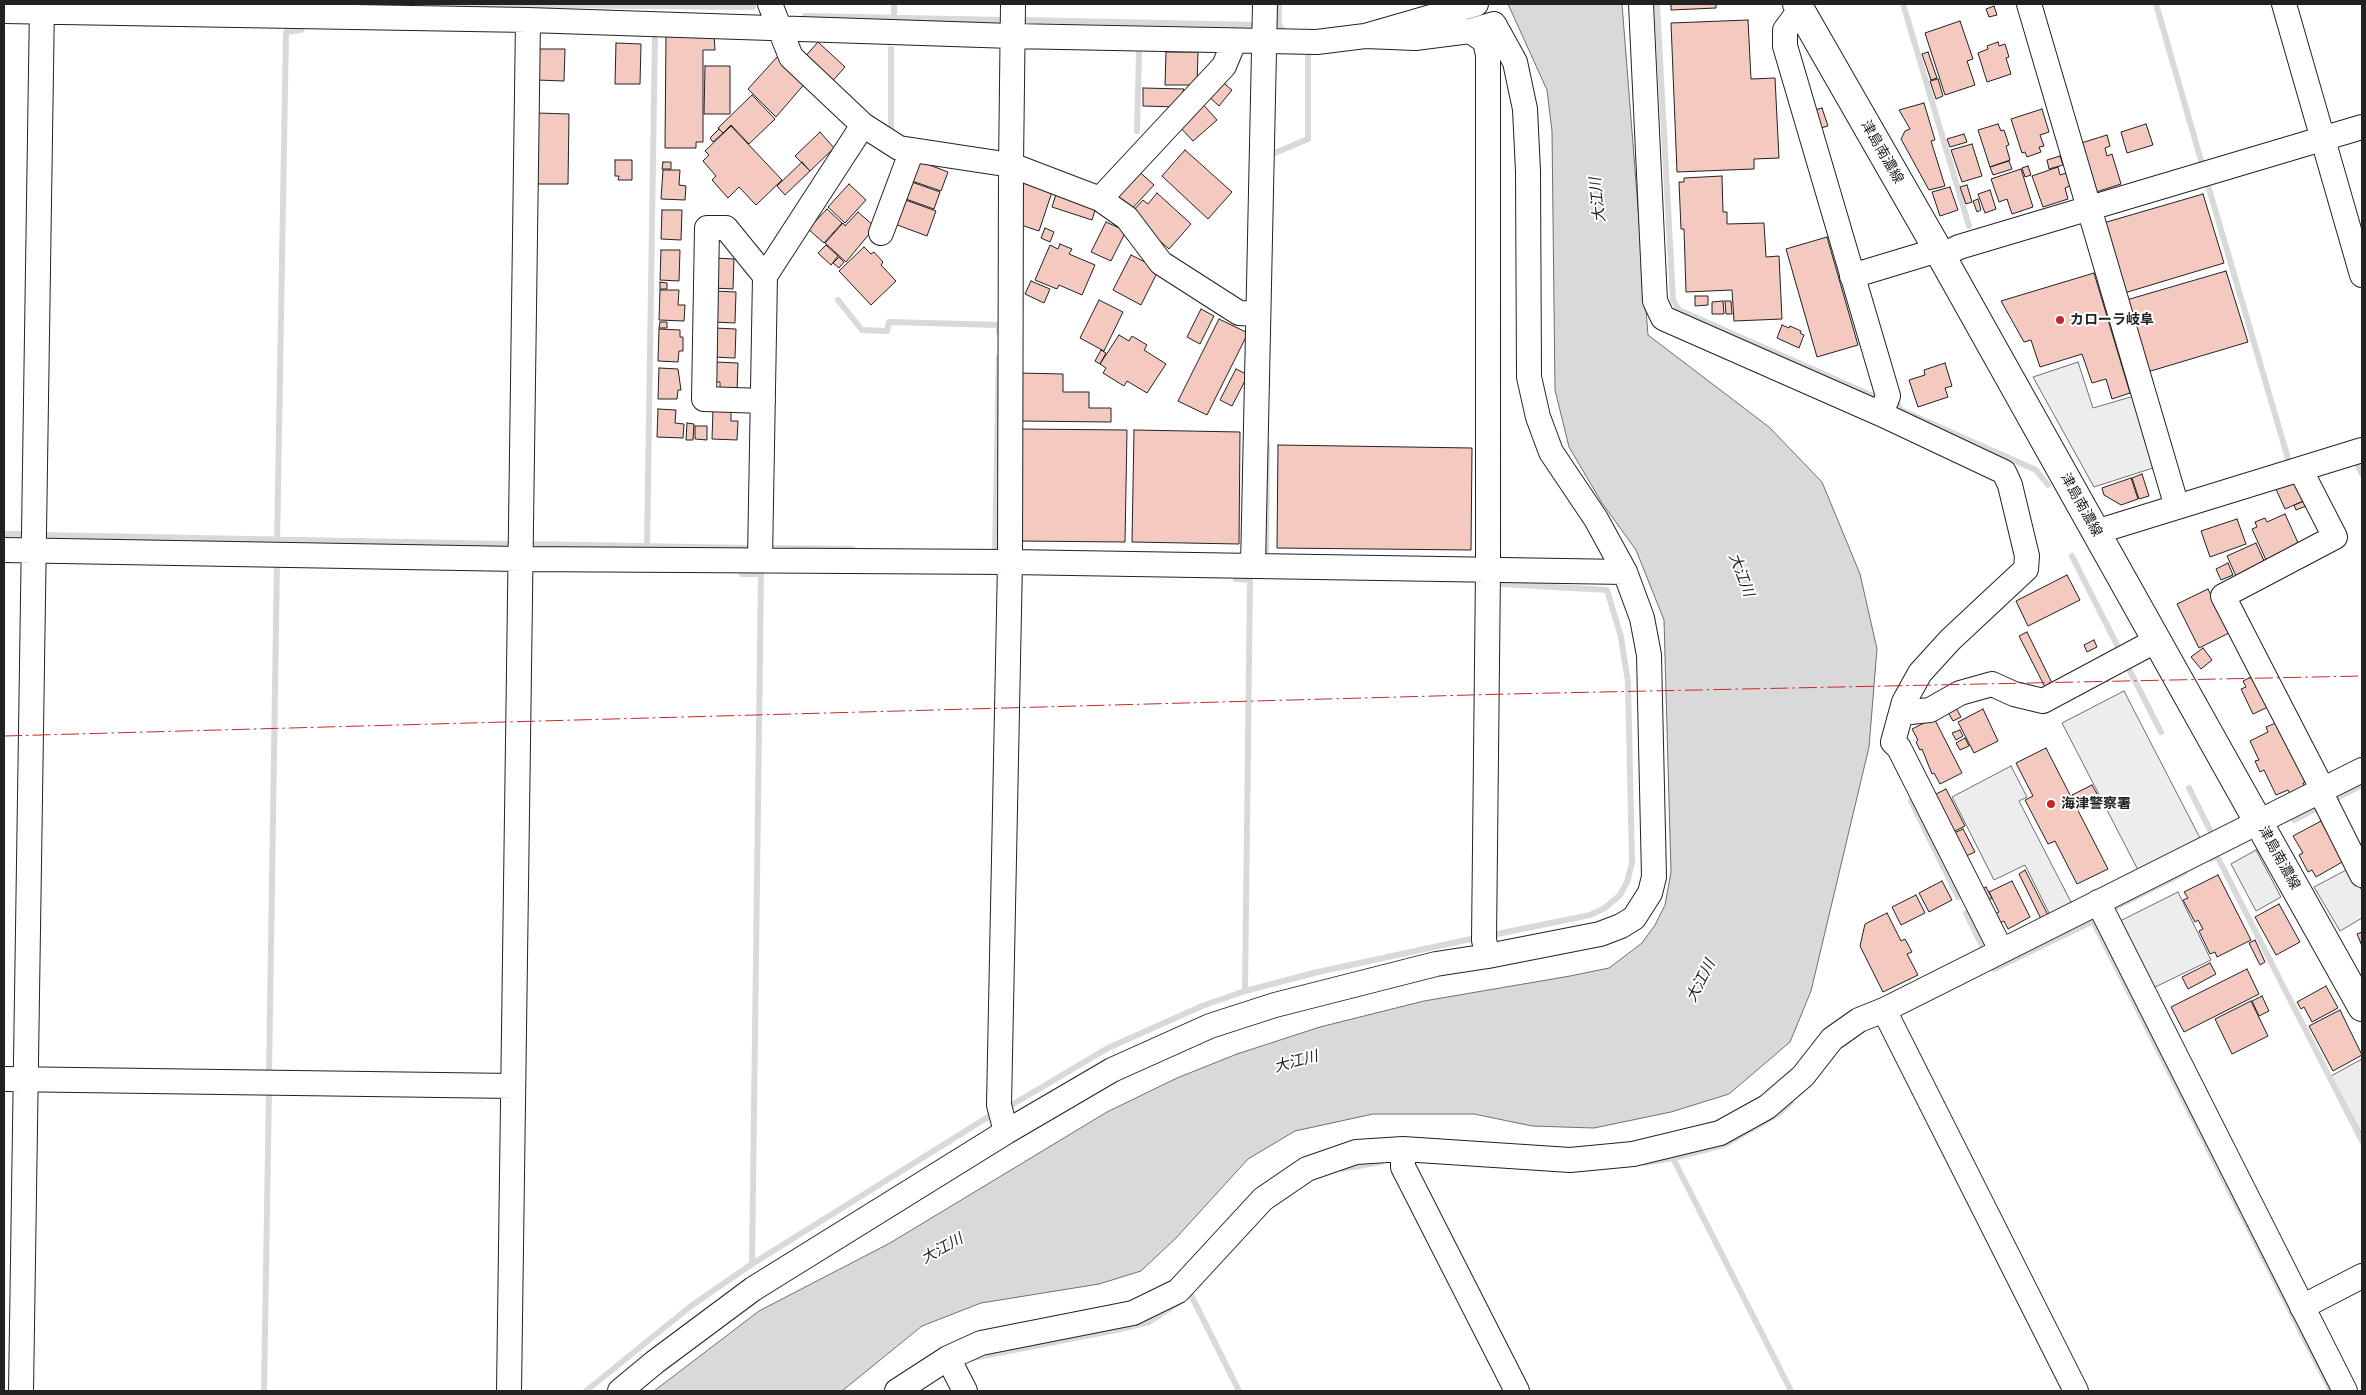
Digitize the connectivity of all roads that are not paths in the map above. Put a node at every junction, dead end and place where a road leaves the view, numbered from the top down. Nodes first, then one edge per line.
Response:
1 (770, 4) edge
2 (1013, 4) edge
3 (1265, 4) edge
4 (1476, 4) edge
5 (1641, 4) edge
6 (2029, 4) edge
7 (2284, 4) edge
8 (1798, 7) edge
9 (42, 8) edge
10 (287, 10) edge
11 (4, 11) edge
12 (528, 20) junction
13 (779, 28) junction
14 (1470, 31) junction
15 (1012, 36) junction
16 (1365, 36) junction
17 (1234, 42) junction
18 (1264, 42) junction
19 (863, 125) junction
20 (2362, 127) edge
21 (2323, 139) junction
22 (912, 150) junction
23 (1010, 165) junction
24 (1100, 199) junction
25 (2088, 209) junction
26 (881, 234) dead end
27 (1939, 253) junction
28 (2362, 275) edge
29 (765, 276) junction
30 (1852, 276) junction
31 (1257, 314) junction
32 (763, 401) junction
33 (1881, 414) junction
34 (2362, 450) edge
35 (2300, 469) junction
36 (2177, 507) junction
37 (2096, 532) junction
38 (4, 550) edge
39 (34, 550) junction
40 (519, 559) junction
41 (760, 559) junction
42 (1010, 562) junction
43 (1253, 566) junction
44 (1488, 570) junction
45 (1626, 572) junction
46 (2157, 640) junction
47 (1900, 713) junction
48 (2362, 770) edge
49 (2321, 790) junction
50 (2259, 822) junction
51 (2362, 875) edge
52 (2098, 902) junction
53 (2002, 950) junction
54 (1488, 956) junction
55 (2362, 1007) edge
56 (1884, 1010) junction
57 (15, 1079) edge
58 (513, 1086) junction
59 (1006, 1132) junction
60 (1403, 1149) junction
61 (2362, 1276) edge
62 (2302, 1307) junction
63 (948, 1358) junction
64 (21, 1391) edge
65 (509, 1391) edge
66 (620, 1391) edge
67 (897, 1391) edge
68 (965, 1391) edge
69 (1517, 1391) edge
70 (2076, 1391) edge
71 (2345, 1391) edge

1 - 13 street
2 - 15 street
3 - 18 street
4 - 16 street
5 - 33 street
6 - 25 street
7 - 21 street
8 - 27 main road, 津島南濃線
8 - 30 street
9 - 10 street
9 - 11 street
9 - 39 street
10 - 12 street
12 - 13 street
12 - 40 street
13 - 15 street
13 - 19 street
14 - 16 street
14 - 44 street
14 - 45 street
15 - 17 street
15 - 23 street
16 - 18 street
17 - 18 street
17 - 24 street
18 - 31 street
19 - 22 street
19 - 29 street
20 - 21 street
21 - 25 street
21 - 28 street
22 - 23 street
22 - 26 street
23 - 24 street
23 - 42 street
24 - 31 street
25 - 27 street
25 - 36 street
27 - 30 street
27 - 37 main road, 津島南濃線
29 - 32 street
29 - 32 street
30 - 33 street
31 - 43 street
32 - 41 street
33 - 47 street
34 - 35 street
35 - 36 street
35 - 49 street
36 - 37 street
37 - 46 main road, 津島南濃線
38 - 39 street
39 - 40 street
39 - 57 street
40 - 41 street
40 - 58 street
41 - 42 street
42 - 43 street
42 - 59 street
43 - 44 street
44 - 45 street
44 - 54 street
45 - 54 street
46 - 47 street
46 - 50 main road, 津島南濃線
47 - 53 street
48 - 49 street
49 - 50 street
49 - 51 street
50 - 52 street
50 - 55 main road, 津島南濃線
52 - 53 street
52 - 62 street
53 - 56 street
54 - 59 street
56 - 60 street
56 - 70 street
57 - 58 street
57 - 64 street
58 - 65 street
59 - 66 street
60 - 63 street
60 - 69 street
61 - 62 street
62 - 71 street
63 - 67 street
63 - 68 street

